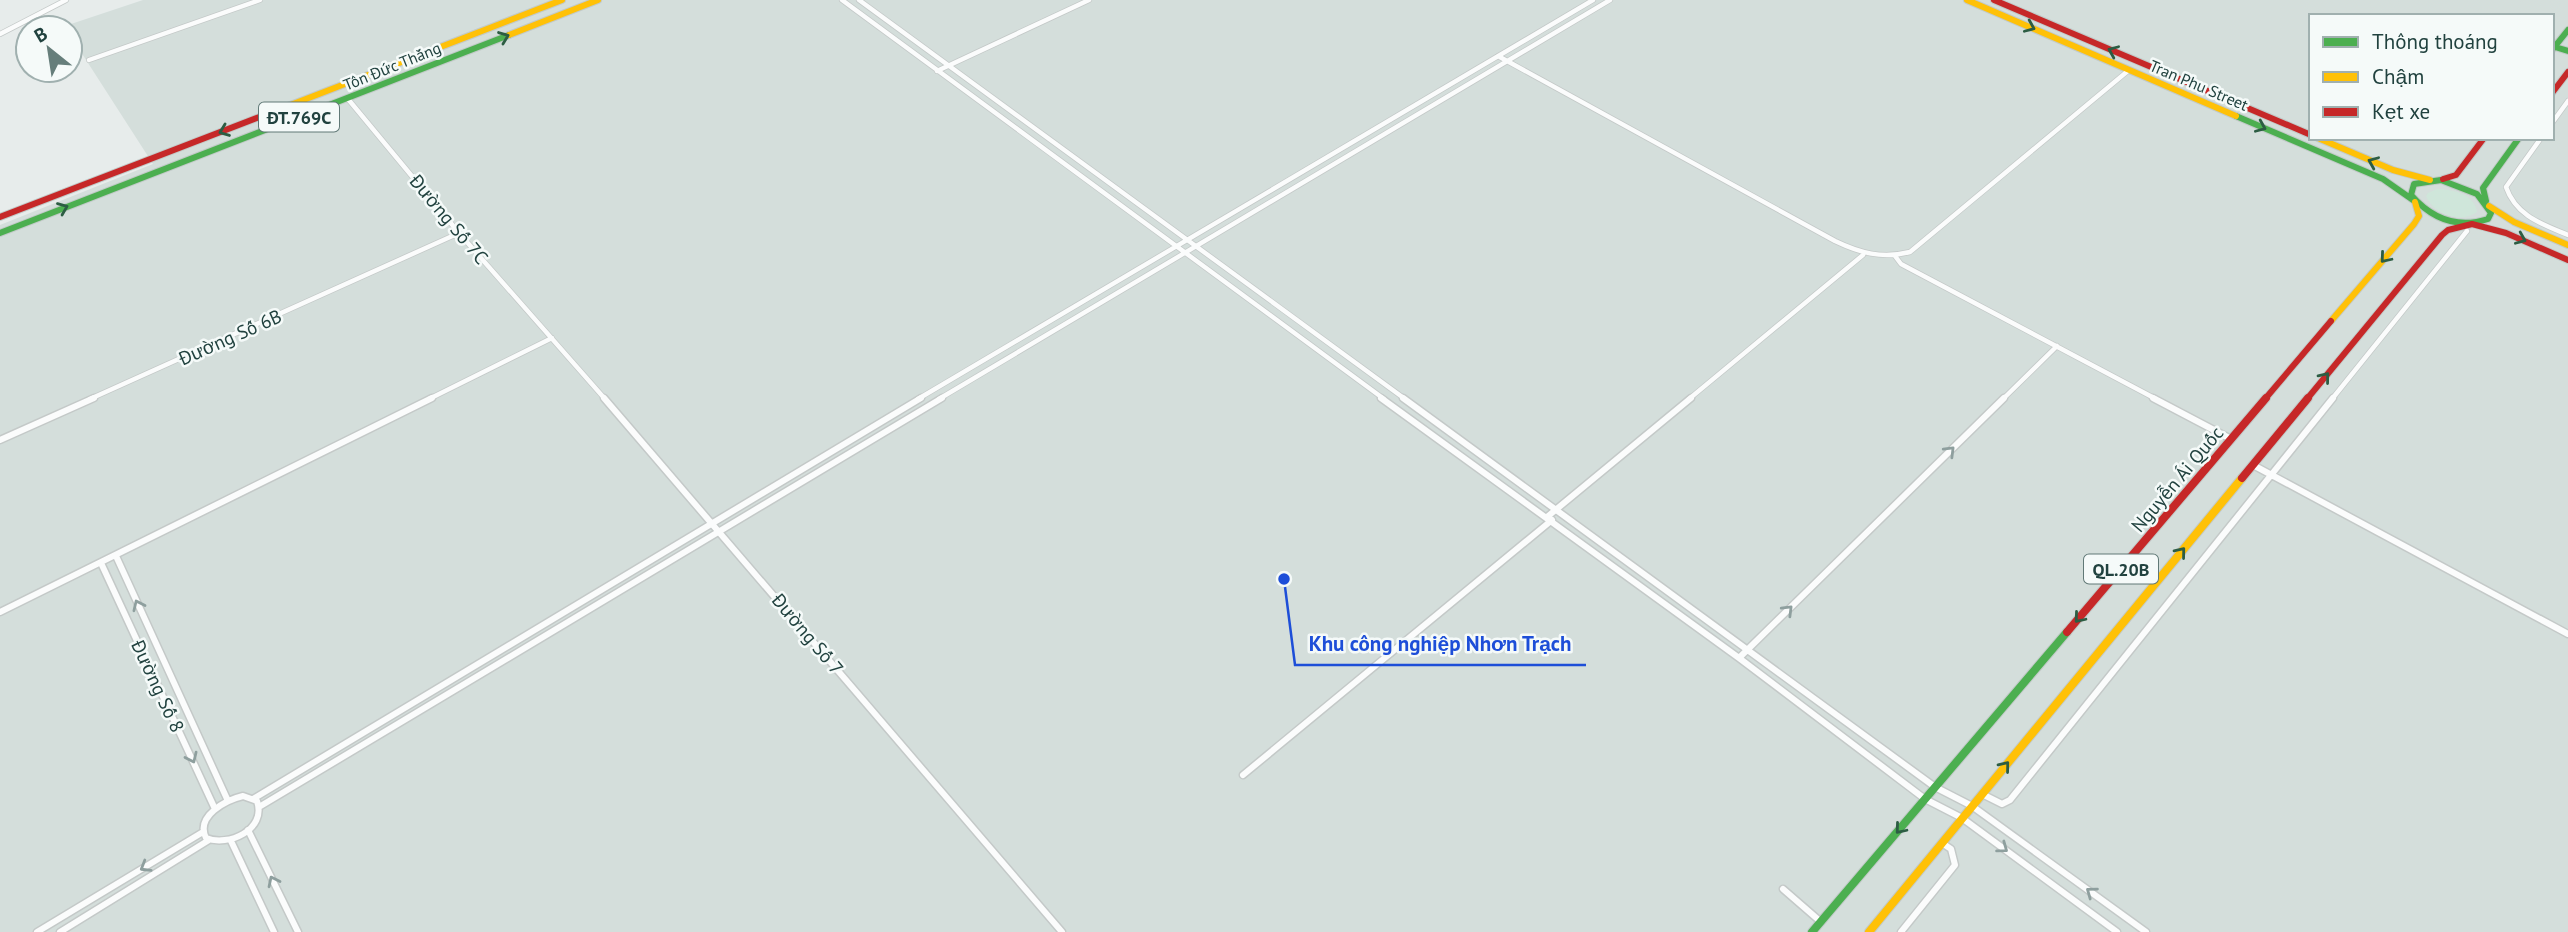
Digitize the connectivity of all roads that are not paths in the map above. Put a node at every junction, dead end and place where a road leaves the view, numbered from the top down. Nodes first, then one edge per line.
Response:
1 (66, 0) edge
2 (260, 0) edge
3 (562, 0) edge
4 (598, 0) edge
5 (842, 0) edge
6 (1089, 0) edge
7 (1592, 0) edge
8 (1610, 0) edge
9 (1967, 0) edge
10 (1994, 0) edge
11 (860, 1) edge
12 (851, 7) junction
13 (2568, 30) edge
14 (1, 33) edge
15 (2075, 35) junction
16 (454, 43) junction
17 (2065, 43) junction
18 (2554, 48) edge
19 (2568, 51) edge
20 (465, 52) junction
21 (1498, 56) junction
22 (89, 60) dead end
23 (1507, 61) junction
24 (948, 66) junction
25 (2129, 70) junction
26 (937, 71) junction
27 (2568, 72) edge
28 (339, 87) junction
29 (2554, 90) edge
30 (348, 99) junction
31 (2568, 101) edge
32 (255, 119) junction
33 (2554, 120) edge
34 (264, 131) junction
35 (2309, 134) edge
36 (1356, 139) junction
37 (2323, 140) edge
38 (2482, 140) edge
39 (2518, 140) edge
40 (2540, 140) edge
41 (1366, 145) junction
42 (1062, 149) junction
43 (1049, 155) junction
44 (2430, 180) junction
45 (2415, 202) junction
46 (2489, 206) junction
47 (0, 217) edge
48 (2469, 228) junction
49 (0, 233) edge
50 (459, 233) junction
51 (2568, 235) edge
52 (1185, 239) junction
53 (2568, 245) edge
54 (1173, 246) junction
55 (1195, 246) junction
56 (1183, 254) junction
57 (1863, 255) junction
58 (1895, 256) junction
59 (1882, 257) joint
60 (2568, 260) edge
61 (552, 338) junction
62 (2057, 346) junction
63 (2231, 439) junction
64 (0, 440) edge
65 (2253, 465) junction
66 (2271, 474) junction
67 (1555, 509) junction
68 (1549, 518) junction
69 (713, 522) junction
70 (719, 530) junction
71 (116, 556) junction
72 (102, 563) junction
73 (0, 612) edge
74 (2568, 634) edge
75 (1748, 650) junction
76 (1739, 658) junction
77 (1243, 775) dead end
78 (1935, 787) junction
79 (1982, 794) junction
80 (253, 799) junction
81 (1925, 799) junction
82 (228, 801) junction
83 (1972, 806) junction
84 (260, 807) junction
85 (215, 808) junction
86 (1962, 818) junction
87 (248, 830) junction
88 (203, 832) junction
89 (209, 840) junction
90 (231, 841) junction
91 (1942, 843) junction
92 (1783, 889) dead end
93 (1821, 922) junction
94 (37, 932) edge
95 (60, 932) edge
96 (274, 932) edge
97 (298, 932) edge
98 (1062, 932) edge
99 (1812, 932) edge
100 (1868, 932) edge
101 (1902, 932) edge
102 (2117, 932) edge
103 (2146, 932) edge

1 - 14 street
2 - 22 street
3 - 16 main road, Tôn Đức Thắng / ĐT.769C
20 -> 4 main road, Tôn Đức Thắng / ĐT.769C
5 - 12 street
6 - 24 street
7 - 21 street
8 - 23 street
9 -> 17 main road, Tran Phu Street
10 - 15 main road, Tran Phu Street
11 - 12 street
11 - 24 street
12 - 26 street
13 - 18 main road
15 - 17 main road
35 -> 15 main road, Tran Phu Street
16 - 20 main road
16 - 28 main road, Tôn Đức Thắng / ĐT.769C
17 - 25 main road, Tran Phu Street
18 - 19 main road
20 - 30 main road, Tôn Đức Thắng / ĐT.769C
21 - 23 street
21 - 36 street
23 - 41 street
23 - 57 street
24 - 26 street
24 - 42 street
25 -> 45 main road, Tran Phu Street
25 - 58 street
26 - 43 street
27 - 29 main road
28 - 30 main road
28 - 32 main road, Tôn Đức Thắng / ĐT.769C
30 - 34 main road, Tôn Đức Thắng / ĐT.769C
30 - 50 street, Đường Số 7C
31 - 33 street
32 - 34 main road
32 -> 47 main road, Tôn Đức Thắng / ĐT.769C
49 -> 34 main road, Tôn Đức Thắng / ĐT.769C
36 - 41 street
36 - 52 street
44 -> 37 main road
38 - 44 main road
39 - 46 main road
40 - 51 street
41 - 55 street
42 - 43 street
42 - 52 street
43 - 54 street
44 - 45 main road, Nguyễn Ái Quốc
44 - 46 main road
45 - 48 main road, Tran Phu Street
45 -> 63 main road, Nguyễn Ái Quốc / QL.20B
46 - 48 main road
46 - 53 main road
48 -> 60 main road
65 -> 48 main road, QL.20B
48 - 66 street
50 - 61 street, Đường Số 7C
50 - 64 street, Đường Số 6B
52 - 54 street
52 - 55 street
54 - 56 street
54 - 69 street
55 - 56 street
55 - 67 street
56 - 68 street
56 - 70 street
57 - 59 street
57 - 67 street
58 - 59 street
58 - 62 street
61 - 69 street, Đường Số 7
61 - 71 street
62 - 63 street
75 -> 62 street
63 -> 78 main road, Nguyễn Ái Quốc / QL.20B
65 - 66 street
79 -> 65 main road, QL.20B
66 - 74 street
66 - 79 street
67 - 68 street
67 - 75 street
68 - 76 street
68 - 77 street
69 - 70 street, Đường Số 7
69 - 80 street
70 - 84 street
70 - 98 street, Đường Số 7
71 - 72 street
82 -> 71 street, Đường Số 8
72 - 73 street
72 -> 85 street, Đường Số 8
75 - 76 street
75 - 78 street
76 - 81 street
78 - 81 main road, Nguyễn Ái Quốc / QL.20B
78 - 83 street
79 - 83 main road, QL.20B
80 - 82 street
80 - 84 street
81 - 86 street
81 -> 93 main road, Nguyễn Ái Quốc / QL.20B
82 - 85 street
83 - 86 main road, QL.20B
103 -> 83 street
84 - 87 street
85 - 88 street
86 - 91 main road, QL.20B
86 -> 102 street
87 - 90 street
97 -> 87 street
88 - 89 street
88 -> 94 street
89 - 90 street
89 - 95 street
90 - 96 street
91 - 100 main road, QL.20B
91 - 101 street
92 - 93 street
93 - 99 main road, Nguyễn Ái Quốc / QL.20B

